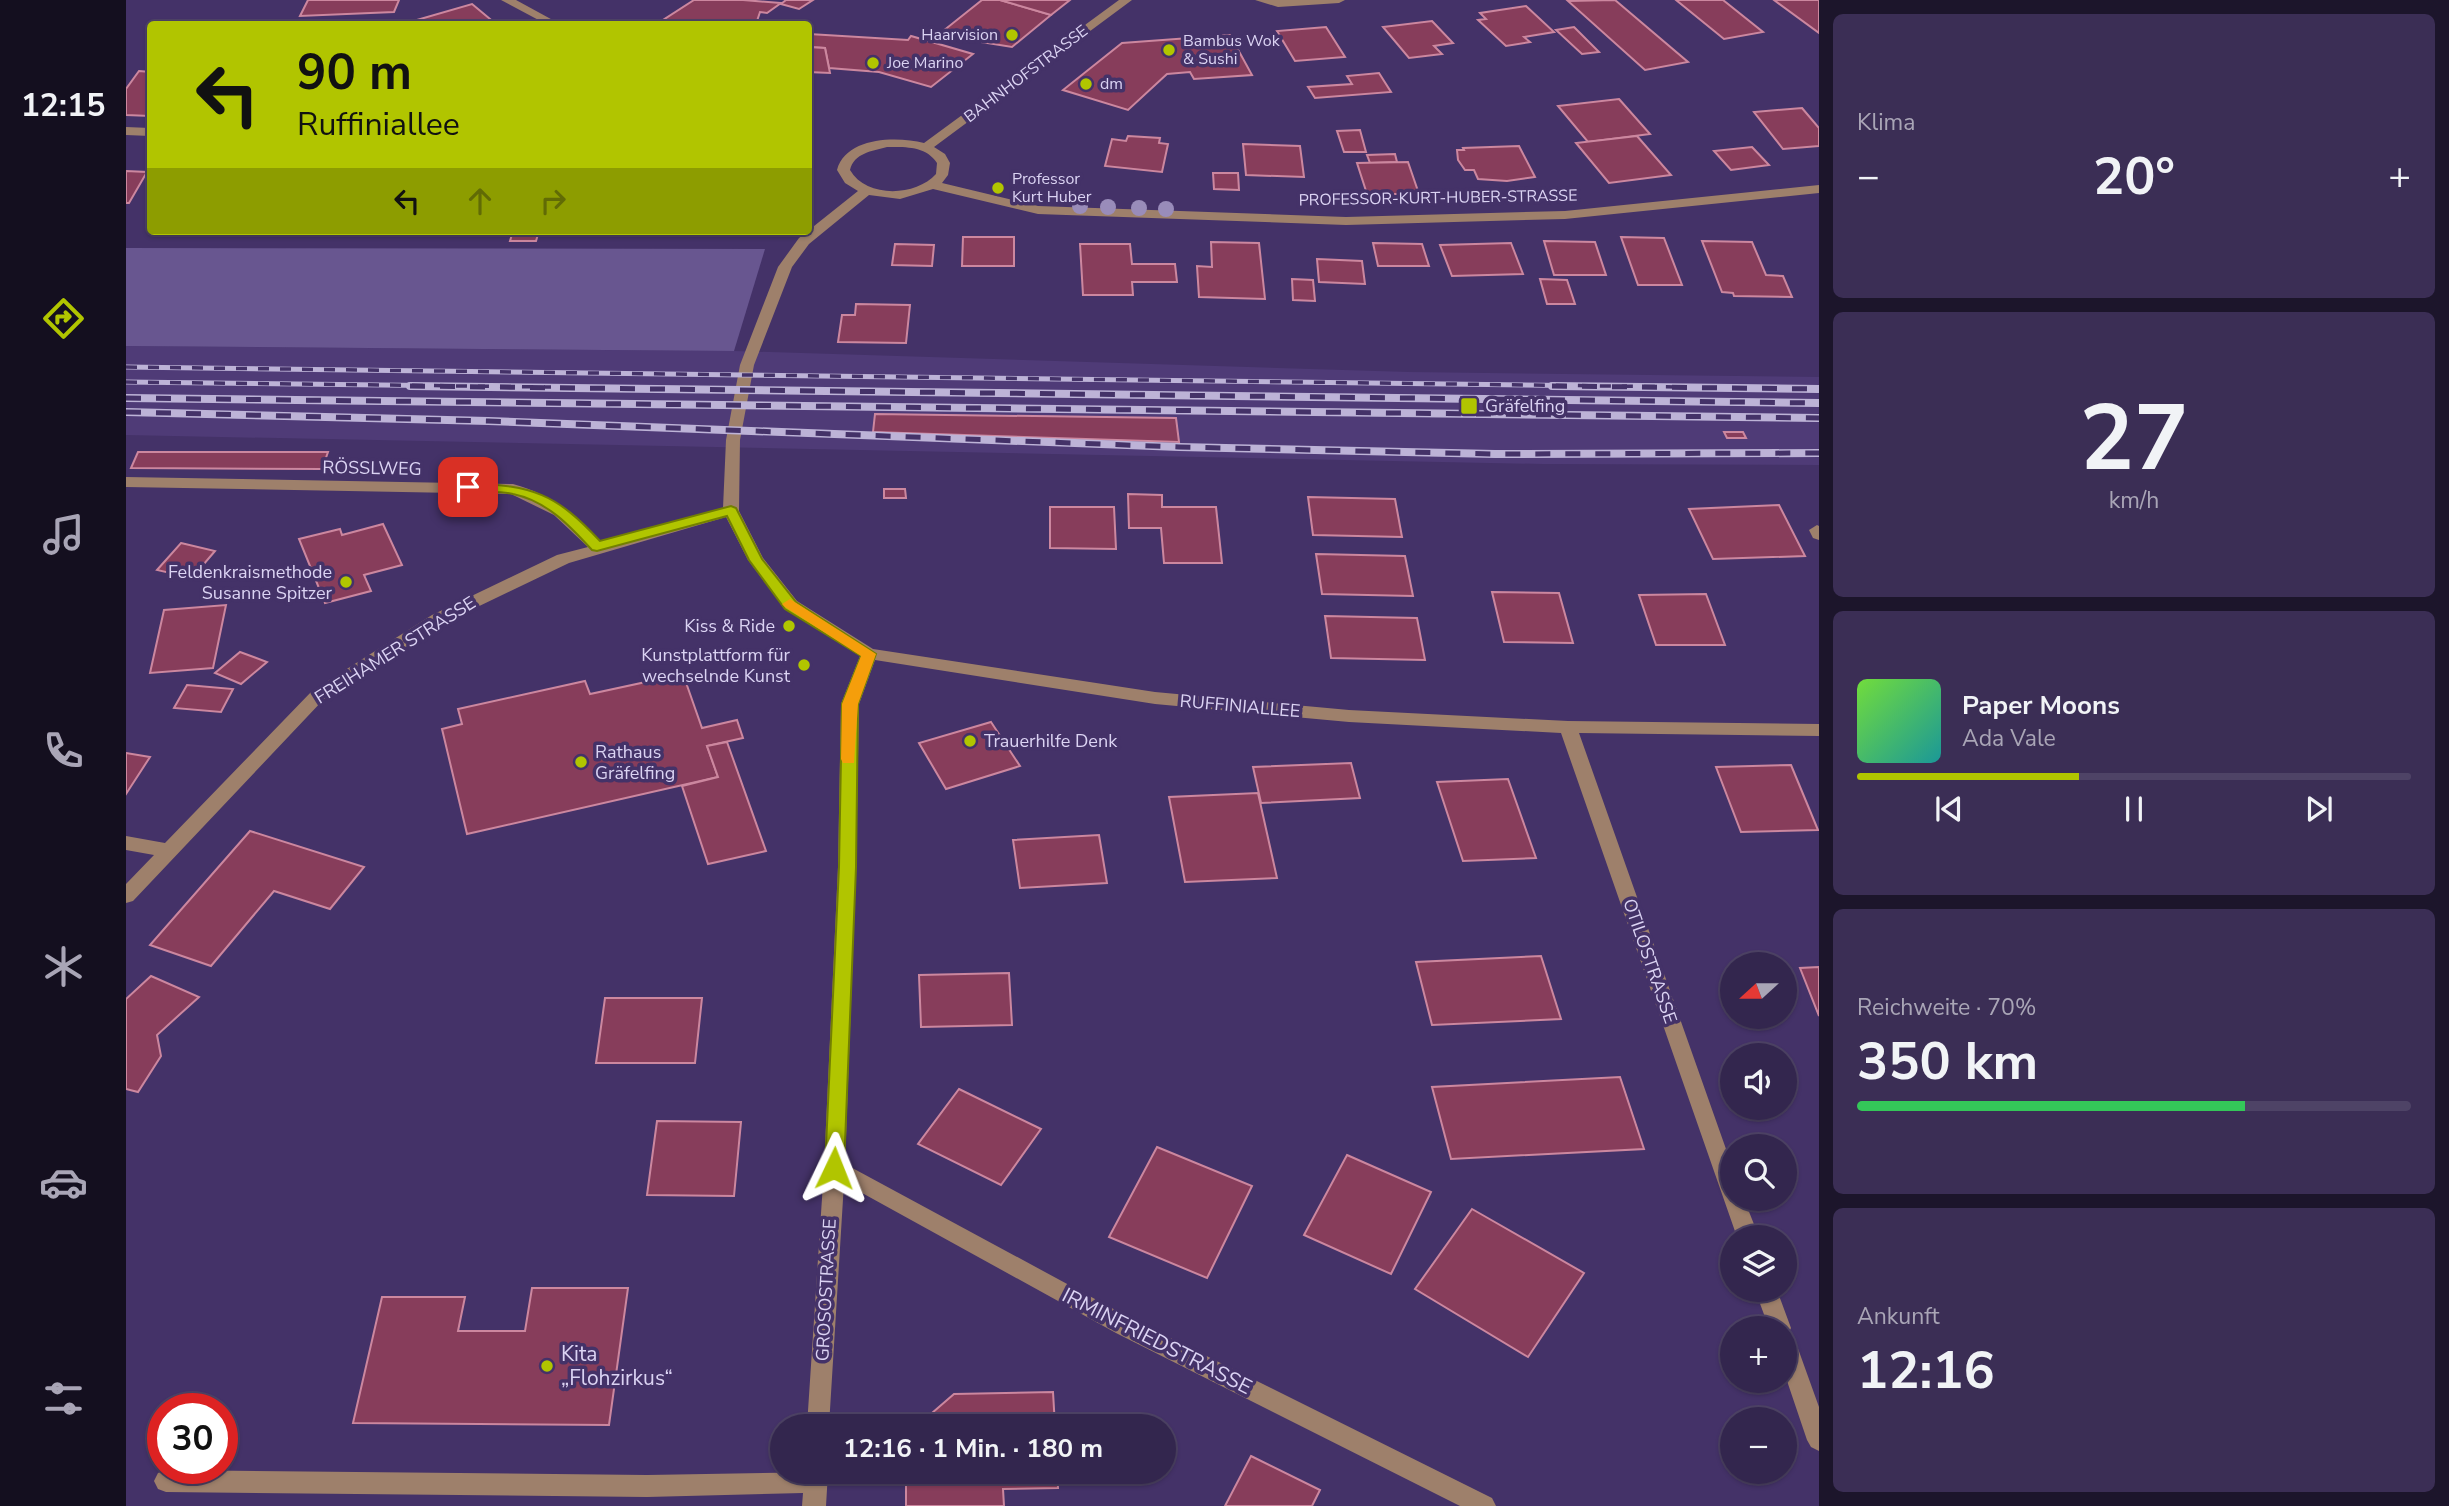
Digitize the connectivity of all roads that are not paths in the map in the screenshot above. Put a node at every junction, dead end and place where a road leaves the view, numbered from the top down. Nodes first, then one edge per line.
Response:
1 (507, 0) edge
2 (1126, 0) edge
3 (1261, 0) edge
4 (1339, 0) edge
5 (548, 21) edge
6 (126, 131) edge
7 (147, 132) edge
8 (926, 148) junction
9 (933, 185) junction
10 (1819, 189) edge
11 (866, 191) junction
12 (811, 235) edge
13 (812, 235) edge
14 (126, 482) edge
15 (731, 511) junction
16 (597, 547) junction
17 (869, 654) junction
18 (1568, 727) junction
19 (1819, 730) edge
20 (126, 843) edge
21 (171, 850) junction
22 (126, 896) edge
23 (1720, 1160) edge
24 (834, 1168) junction
25 (1797, 1377) edge
26 (819, 1414) edge
27 (1819, 1440) edge
28 (770, 1479) edge
29 (238, 1482) edge
30 (815, 1484) edge
31 (814, 1506) edge
32 (1483, 1506) edge

1 - 5 street
2 - 8 street, BAHNHOFSTRASSE
3 - 4 street
6 - 7 street
8 - 9 street
8 - 11 street
9 - 10 street, PROFESSOR-KURT-HUBER-STRASSE
9 - 11 street
11 - 13 street
12 - 15 street
14 - 16 street, RÖSSLWEG
15 - 16 street, FREIHAMER STRASSE
15 - 17 street, RUFFINIALLEE
16 - 21 street, FREIHAMER STRASSE
17 - 18 street, RUFFINIALLEE
17 - 24 street, GROSOSTRASSE
18 - 19 street, RUFFINIALLEE
18 - 23 street, OTILOSTRASSE
20 - 21 street
21 - 22 street, FREIHAMER STRASSE
24 - 26 street, GROSOSTRASSE
24 - 32 street, IRMINFRIEDSTRASSE
25 - 27 street
28 - 29 street
30 - 31 street

